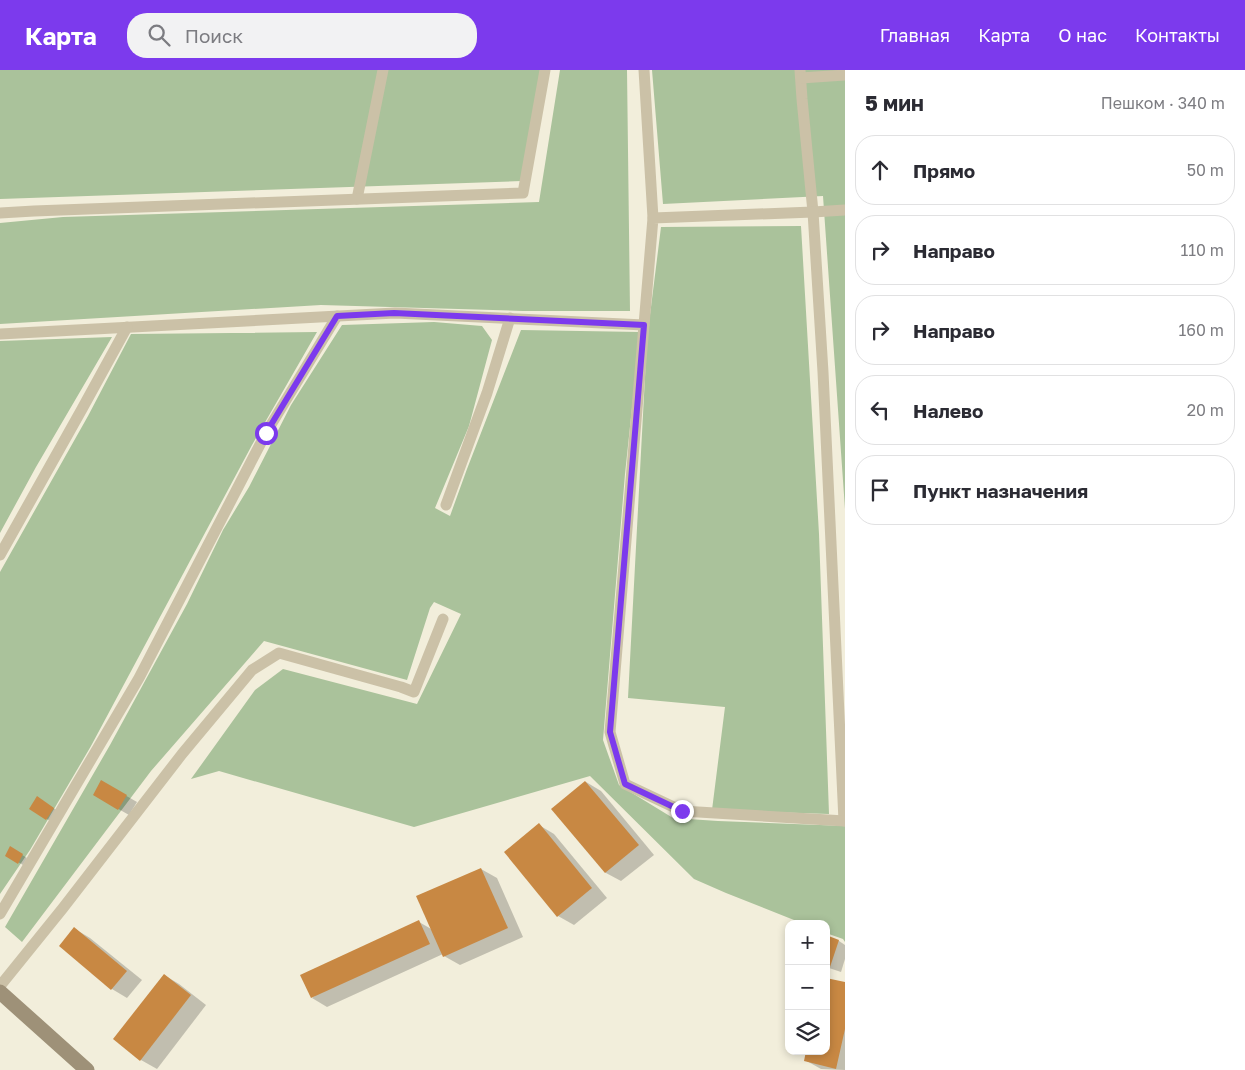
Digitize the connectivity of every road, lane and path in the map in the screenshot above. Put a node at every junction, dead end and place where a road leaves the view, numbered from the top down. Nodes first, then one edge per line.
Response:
1 (383, 70) edge
2 (545, 70) edge
3 (644, 70) edge
4 (800, 74) edge
5 (845, 75) edge
6 (357, 199) junction
7 (845, 210) edge
8 (813, 212) junction
9 (0, 213) edge
10 (653, 218) junction
11 (337, 316) junction
12 (510, 318) junction
13 (644, 325) junction
14 (127, 328) junction
15 (0, 334) edge
16 (446, 505) dead end
17 (0, 555) edge
18 (443, 619) dead end
19 (840, 628) edge
20 (844, 821) edge
21 (0, 914) edge
22 (0, 986) edge
23 (0, 992) edge
24 (87, 1070) edge

1 - 6 lane
2 - 6 lane
3 - 10 lane
4 - 5 lane
4 - 8 lane
6 - 9 lane
7 - 8 lane
8 - 10 lane
8 - 19 lane
10 - 13 lane
11 - 12 lane
11 - 14 lane
11 - 21 lane
12 - 13 lane
12 - 16 lane
13 - 20 lane
14 - 15 lane
14 - 17 lane
18 - 22 lane
19 - 20 lane
23 - 24 main road

